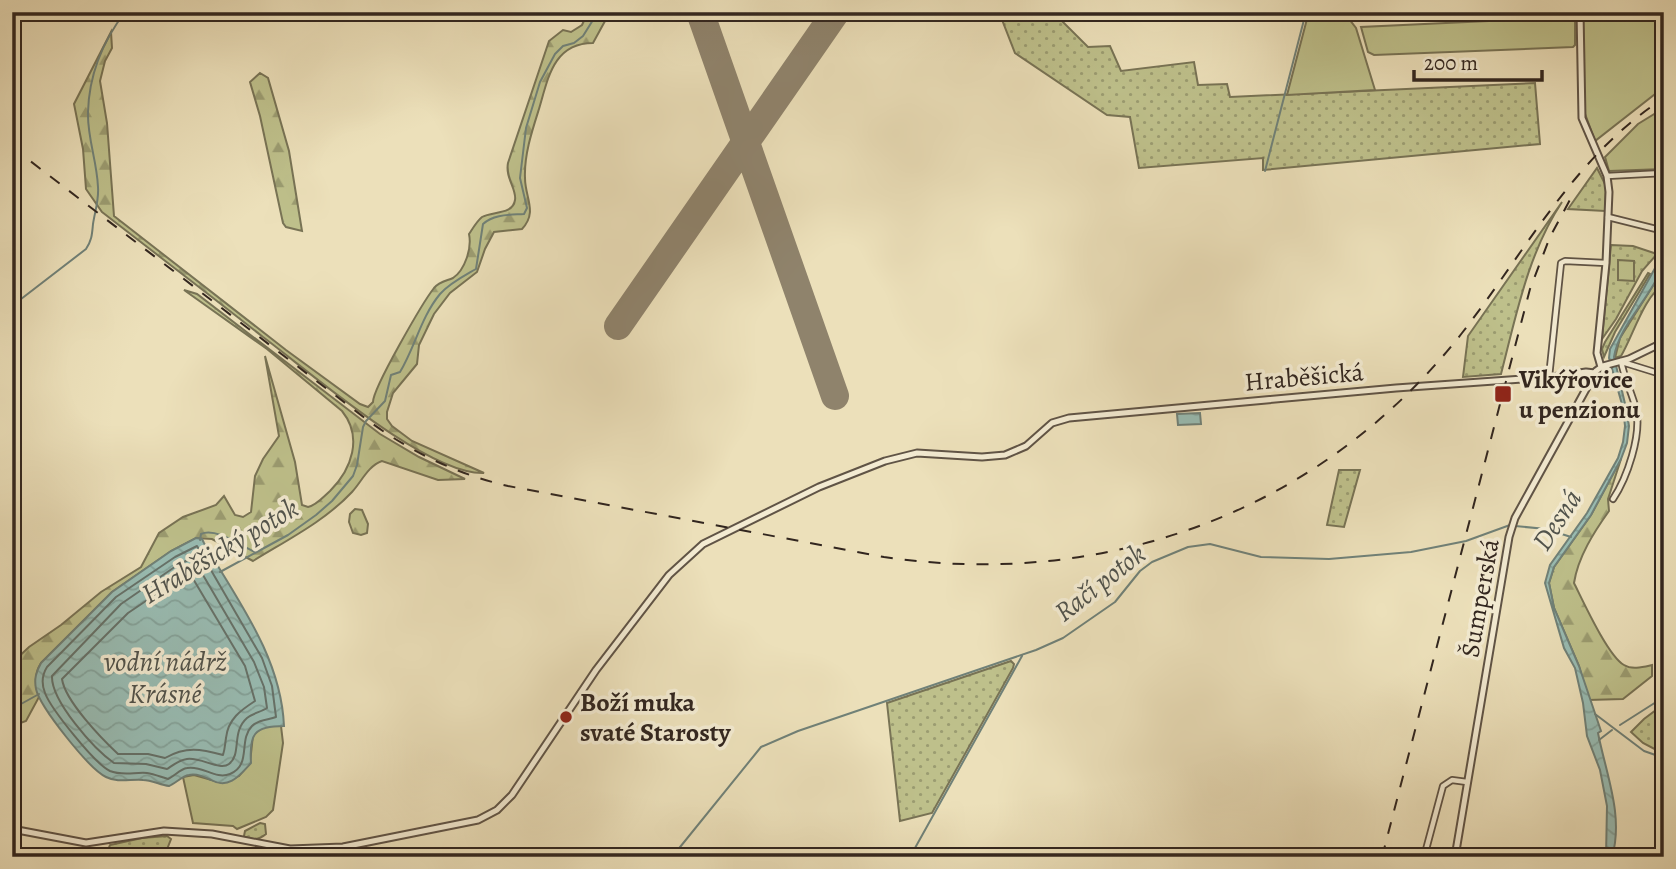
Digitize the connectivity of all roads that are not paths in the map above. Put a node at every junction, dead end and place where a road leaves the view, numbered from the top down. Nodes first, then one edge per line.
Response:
1 (1580, 12) edge
2 (1664, 173) edge
3 (1606, 176) junction
4 (1608, 217) junction
5 (1664, 231) edge
6 (1606, 260) junction
7 (1664, 342) edge
8 (1619, 362) junction
9 (1604, 366) junction
10 (1595, 373) junction
11 (1664, 375) edge
12 (1549, 377) junction
13 (1613, 499) dead end
14 (1467, 782) junction
15 (12, 829) edge
16 (1424, 857) edge
17 (1455, 857) edge

1 - 3 street
2 - 3 street
3 - 4 street
4 - 5 street
4 - 6 street
6 - 9 street
6 - 12 street
7 - 8 street
8 - 9 street
8 - 11 street
8 - 13 street
9 - 10 street, Šumperská
10 - 12 street, Hraběšická
10 - 14 street, Šumperská
12 - 15 street, Hraběšická
14 - 16 street
14 - 17 street, Šumperská

